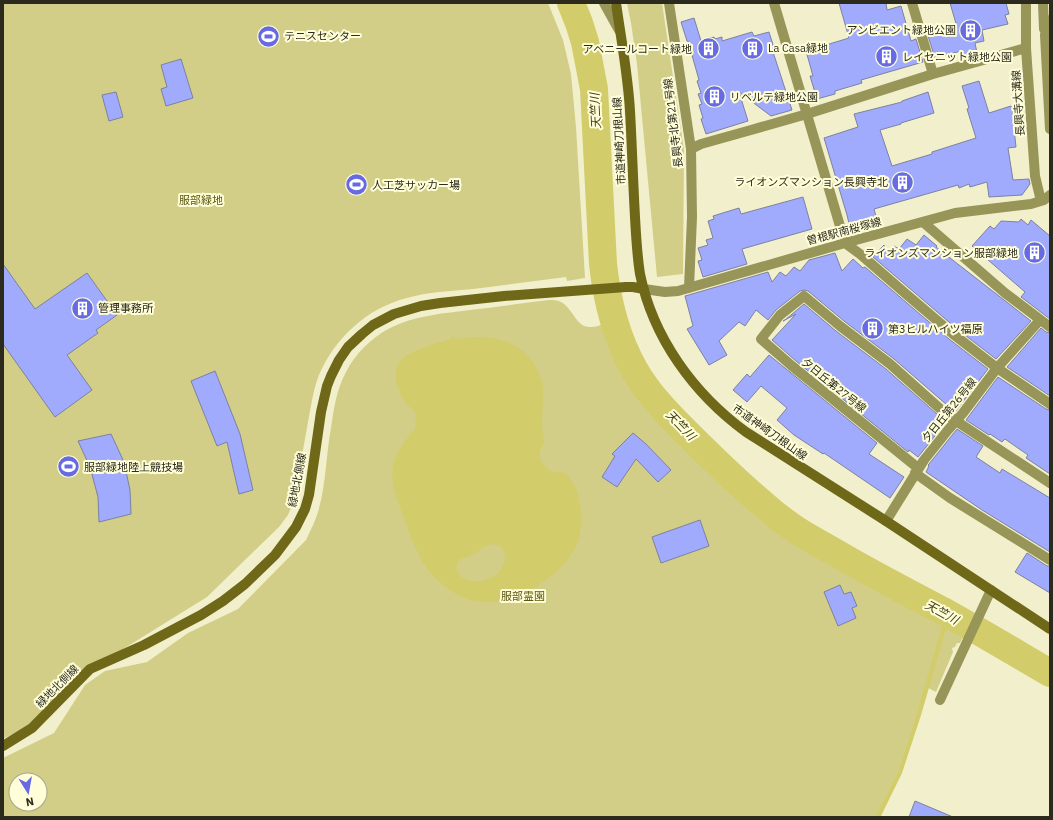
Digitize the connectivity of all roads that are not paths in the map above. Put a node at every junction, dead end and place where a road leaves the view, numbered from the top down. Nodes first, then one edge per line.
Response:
1 (604, 3) edge
2 (616, 3) edge
3 (669, 3) edge
4 (774, 3) edge
5 (912, 3) edge
6 (1026, 3) edge
7 (1043, 3) edge
8 (1050, 20) edge
9 (620, 30) junction
10 (1045, 44) junction
11 (1026, 48) junction
12 (933, 74) junction
13 (807, 114) junction
14 (1050, 129) edge
15 (691, 148) junction
16 (1050, 195) edge
17 (1040, 201) junction
18 (923, 222) junction
19 (845, 243) junction
20 (689, 288) junction
21 (644, 289) junction
22 (1040, 320) junction
23 (1050, 327) edge
24 (997, 368) junction
25 (1050, 404) edge
26 (955, 421) junction
27 (917, 471) junction
28 (1050, 483) edge
29 (886, 521) junction
30 (1050, 560) edge
31 (991, 590) junction
32 (1050, 629) edge
33 (940, 700) dead end
34 (3, 746) edge

1 - 9 street
2 - 9 street, 市道神崎刀根山線
3 - 15 street, 長興寺北第21号線
4 - 13 street
5 - 12 street
6 - 11 street, 長興寺大溝線
7 - 10 street
8 - 10 street
9 - 21 street, 市道神崎刀根山線
10 - 14 street
11 - 12 street
11 - 17 street, 長興寺大溝線
12 - 13 street
13 - 15 street
13 - 19 street
15 - 20 street, 長興寺北第21号線
16 - 17 street, 曽根駅南桜塚線
17 - 18 street, 曽根駅南桜塚線
18 - 19 street, 曽根駅南桜塚線
18 - 22 street
19 - 20 street, 曽根駅南桜塚線
19 - 24 street
20 - 21 street, 曽根駅南桜塚線
21 - 29 street, 市道神崎刀根山線
21 - 34 street, 緑地北側線
22 - 23 street
22 - 24 street, 夕日丘第26号線
24 - 25 street
24 - 26 street, 夕日丘第26号線
26 - 27 street, 夕日丘第26号線
26 - 27 street, 夕日丘第27号線
26 - 28 street
27 - 29 street, 夕日丘第26号線
27 - 30 street
29 - 31 street, 市道神崎刀根山線
31 - 32 street, 市道神崎刀根山線
31 - 33 street

